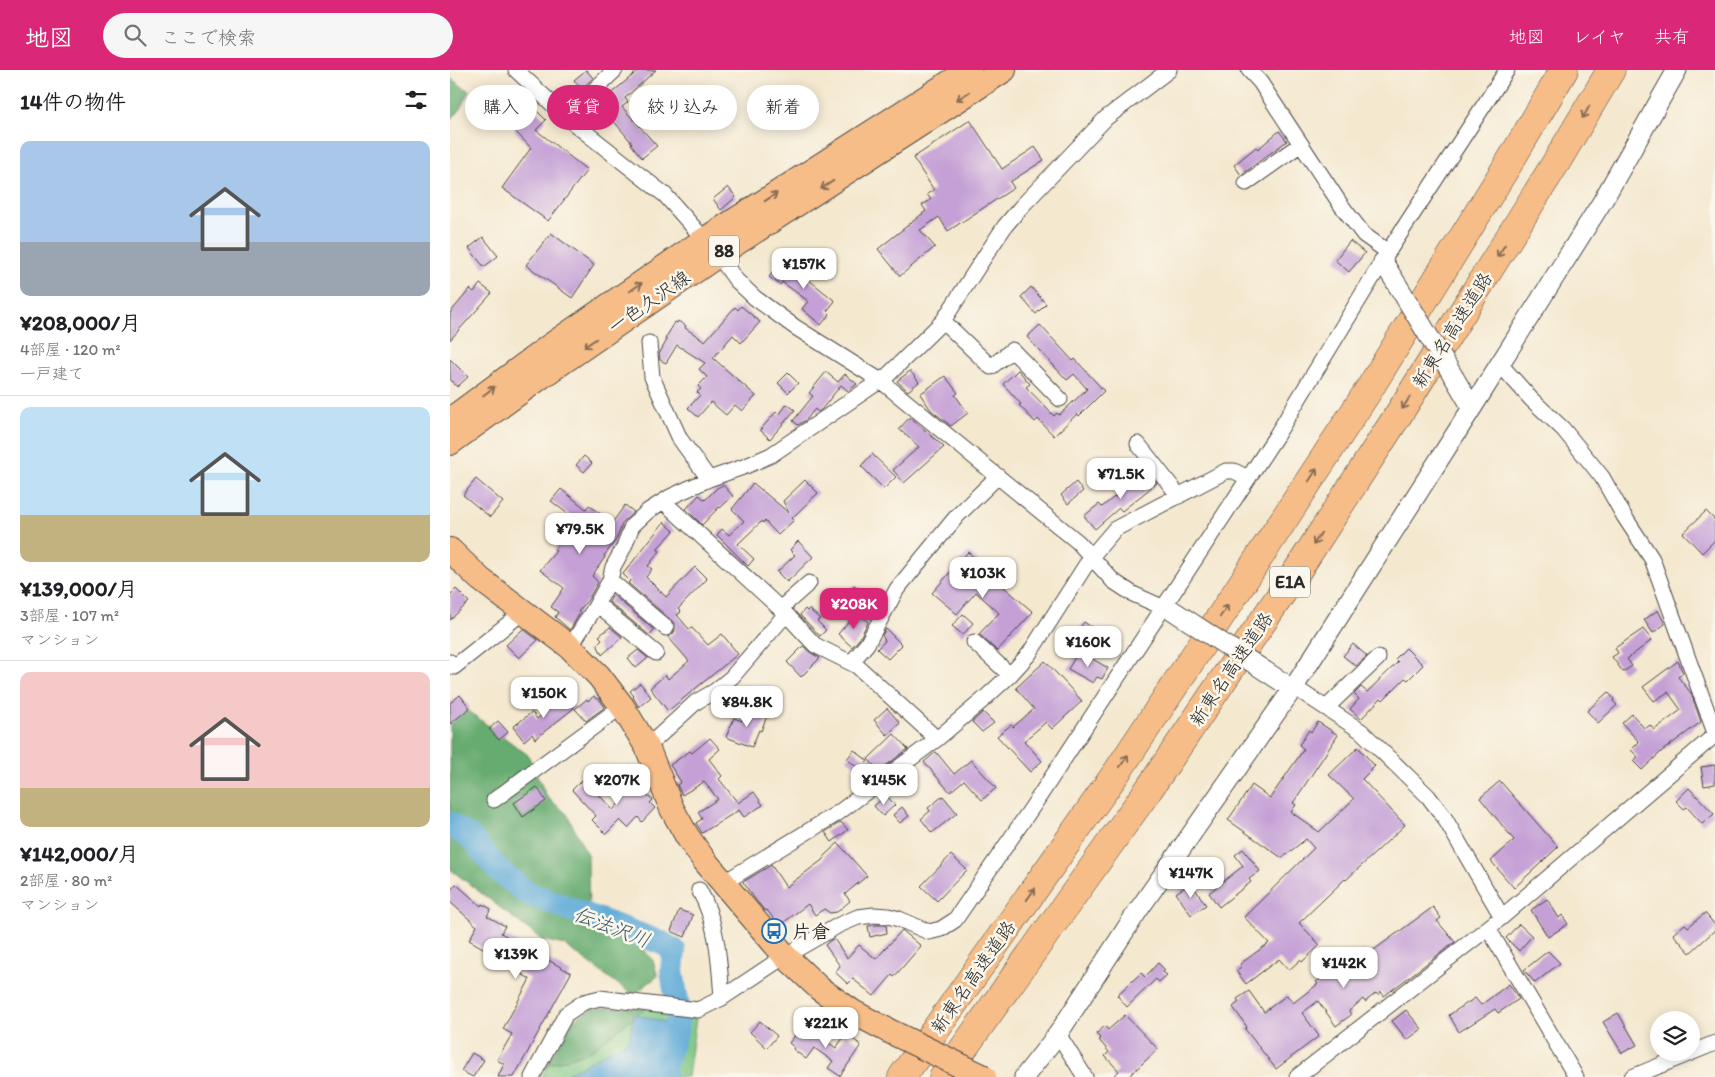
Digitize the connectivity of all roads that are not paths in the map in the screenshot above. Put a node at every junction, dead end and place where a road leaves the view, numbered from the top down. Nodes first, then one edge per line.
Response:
1 (516, 70) edge
2 (615, 70) edge
3 (969, 70) edge
4 (1004, 70) edge
5 (1169, 70) edge
6 (1249, 70) edge
7 (1507, 70) edge
8 (1564, 70) edge
9 (1611, 70) edge
10 (1677, 70) edge
11 (599, 85) edge
12 (547, 99) edge
13 (582, 130) edge
14 (1301, 144) junction
15 (1246, 183) dead end
16 (711, 247) junction
17 (1386, 257) junction
18 (943, 321) junction
19 (649, 343) dead end
20 (1499, 363) junction
21 (881, 381) junction
22 (1060, 399) dead end
23 (1472, 408) junction
24 (450, 420) edge
25 (450, 444) edge
26 (1138, 444) dead end
27 (998, 476) junction
28 (1248, 478) junction
29 (709, 479) junction
30 (1179, 496) junction
31 (664, 502) junction
32 (450, 550) edge
33 (1091, 558) junction
34 (610, 580) junction
35 (809, 583) dead end
36 (597, 604) junction
37 (1167, 609) junction
38 (784, 611) junction
39 (524, 612) junction
40 (666, 628) dead end
41 (974, 642) dead end
42 (570, 647) junction
43 (656, 653) dead end
44 (1378, 658) dead end
45 (450, 662) edge
46 (851, 663) junction
47 (1010, 675) junction
48 (1288, 685) junction
49 (622, 706) junction
50 (1326, 708) junction
51 (1715, 734) edge
52 (937, 739) junction
53 (647, 747) junction
54 (494, 800) dead end
55 (723, 883) junction
56 (699, 890) dead end
57 (1502, 917) junction
58 (1488, 928) junction
59 (785, 956) junction
60 (722, 998) junction
61 (1058, 1034) junction
62 (1715, 1043) edge
63 (532, 1077) edge
64 (902, 1077) edge
65 (943, 1077) edge
66 (984, 1077) edge
67 (1024, 1077) edge
68 (1086, 1077) edge
69 (1297, 1077) edge
70 (1576, 1077) edge
71 (1632, 1077) edge

1 - 12 street
2 - 11 street
16 -> 3 main road, 一色久沢線 / 88
4 -> 16 main road, 一色久沢線 / 88
5 - 18 street
6 - 14 street
7 - 17 street
64 -> 8 highway, 新東名高速道路 / E1A
9 -> 65 highway, 新東名高速道路 / E1A
10 - 20 street
13 - 16 street
14 - 15 street
14 - 17 street
16 - 21 street
24 -> 16 main road, 一色久沢線 / 88
16 -> 25 main road, 一色久沢線 / 88
17 - 23 street, bridge
17 - 28 street
18 - 21 street
18 - 22 street
19 - 29 street
20 - 23 street
20 - 51 street
21 - 27 street
21 - 29 street
23 - 48 street
26 - 30 street
27 - 33 street
27 - 46 street
28 - 30 street
28 - 37 street
29 - 31 street
30 - 33 street
31 - 34 street
31 - 38 street
32 - 39 main road
33 - 37 street
33 - 47 street
34 - 36 street
34 - 40 street
35 - 38 street
36 - 42 street
36 - 43 street
37 - 48 street, bridge
37 - 59 street
38 - 46 street
38 - 53 street
39 - 42 main road
39 - 45 street
41 - 47 street
42 - 49 main road
44 - 50 street
46 - 52 street
47 - 52 street
48 - 50 street
48 - 61 street
49 - 53 main road
49 - 54 street
50 - 57 street
51 - 57 street
52 - 55 street
53 - 55 main road
55 - 59 main road
56 - 60 street
57 - 58 street
58 - 69 street
58 - 70 street
59 - 60 street
59 - 66 main road, bridge
60 - 63 street
61 - 67 street
61 - 68 street
62 - 71 street

